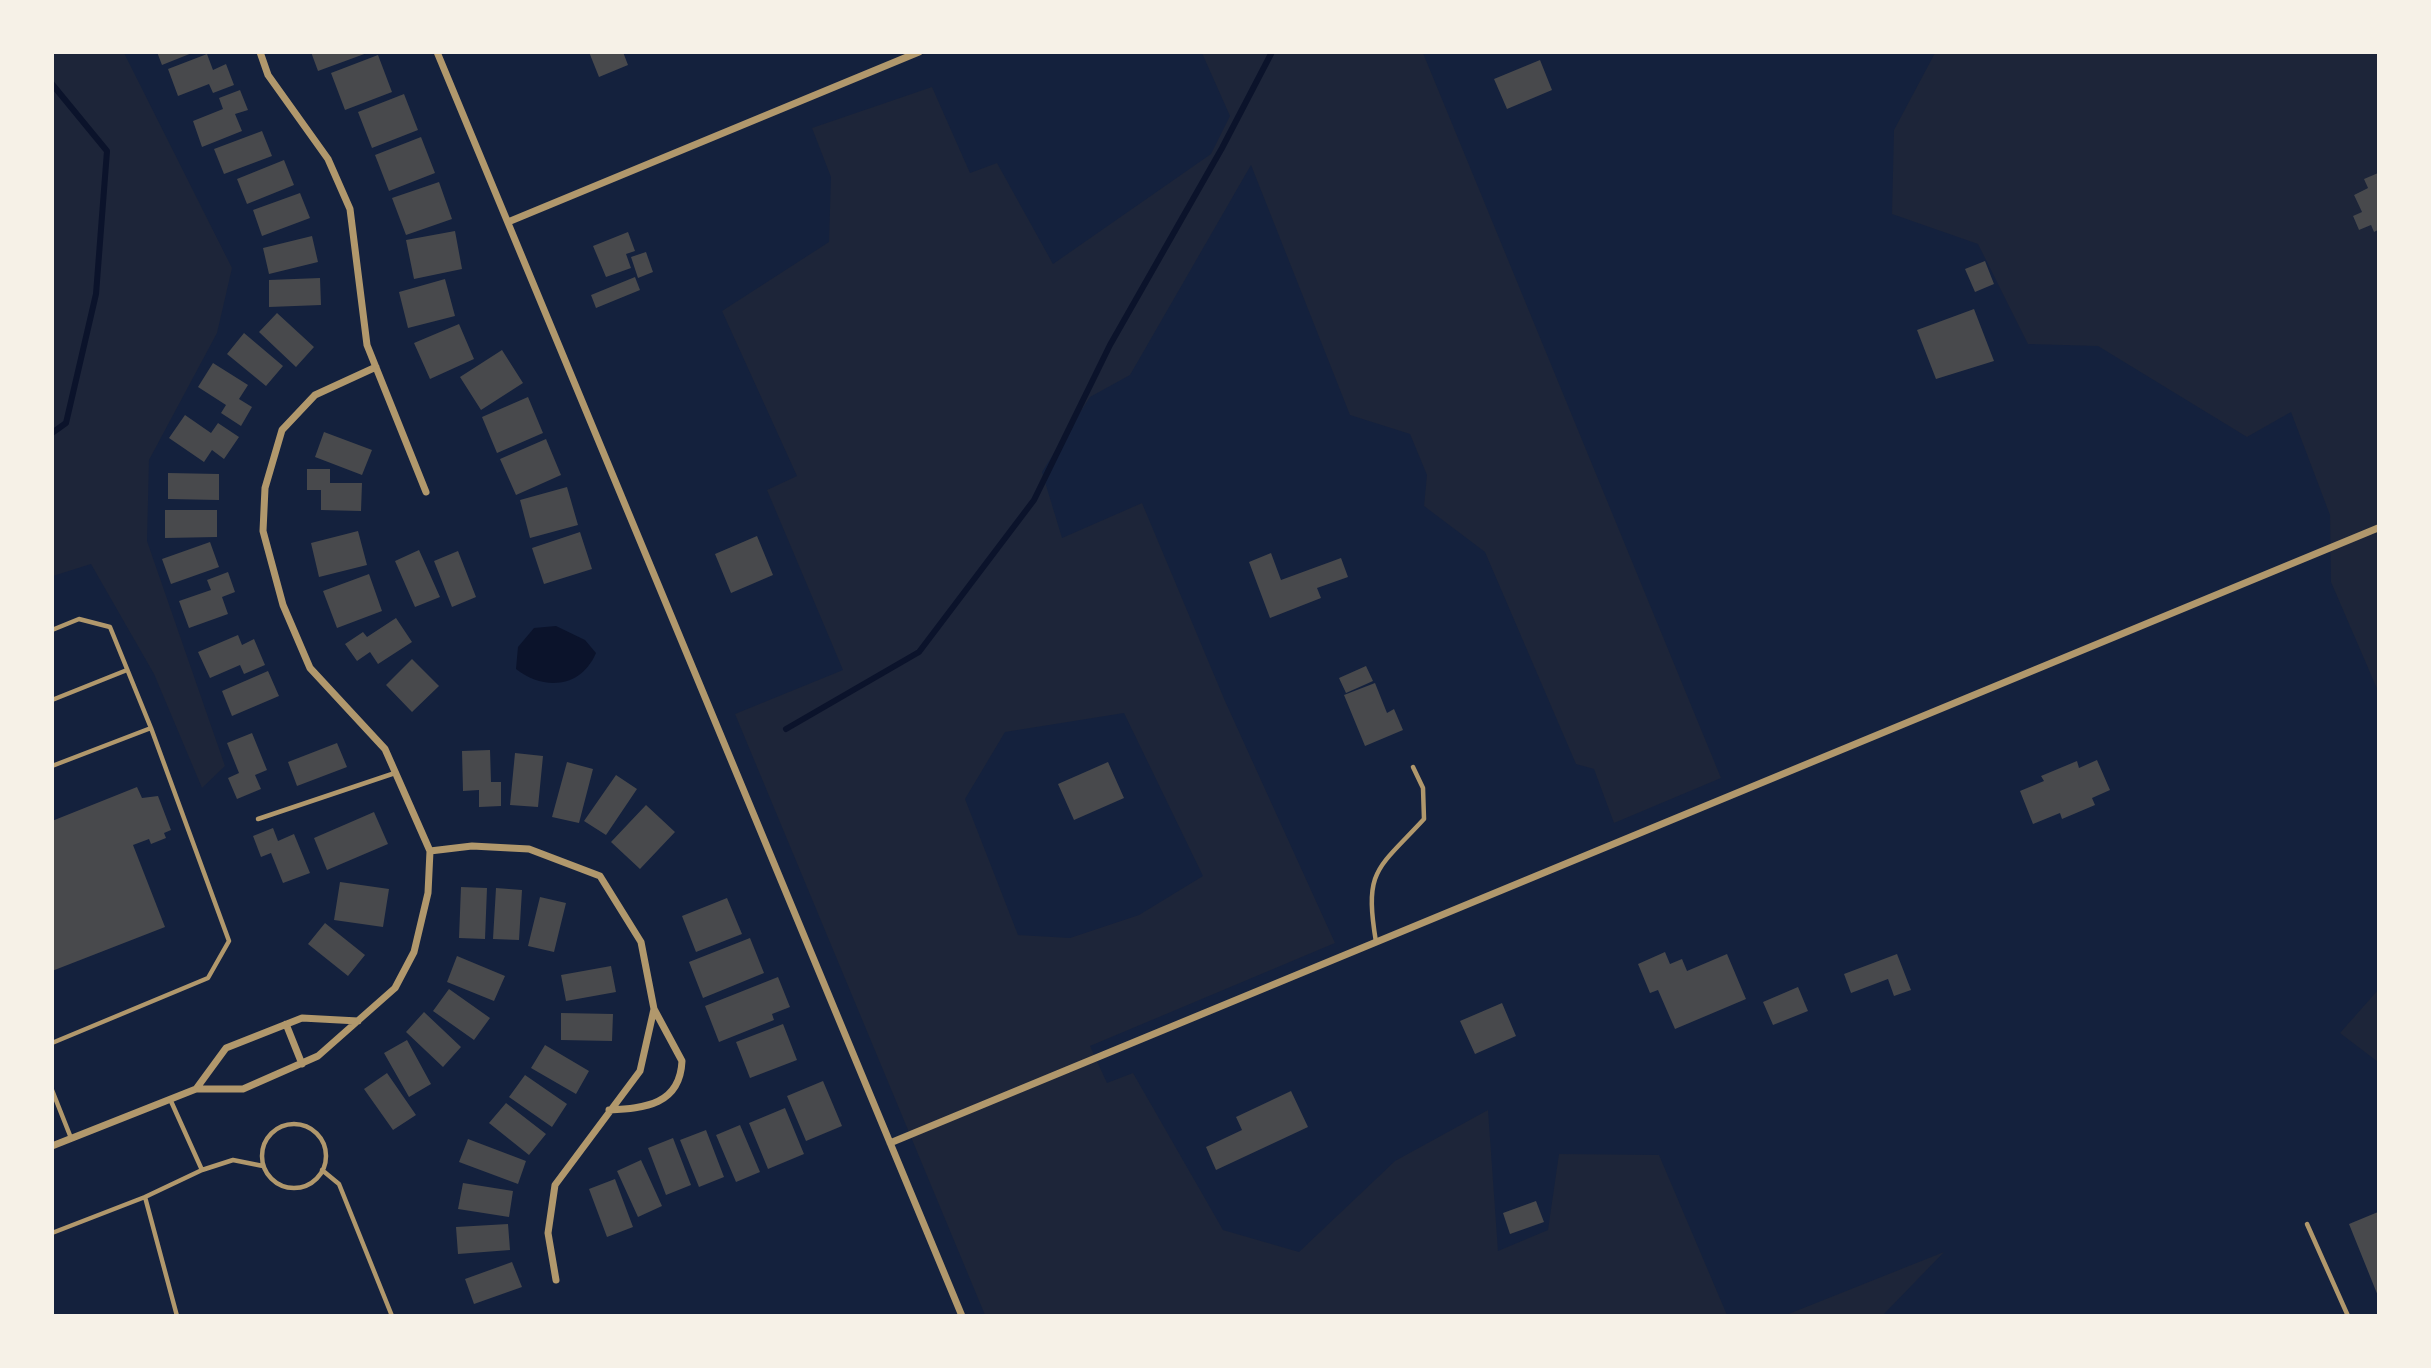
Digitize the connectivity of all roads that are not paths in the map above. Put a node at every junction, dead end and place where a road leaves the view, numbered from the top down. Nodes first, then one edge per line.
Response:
1 (260, 52) edge
2 (437, 52) edge
3 (919, 52) edge
4 (508, 222) junction
5 (376, 367) junction
6 (426, 492) dead end
7 (2378, 528) edge
8 (52, 630) edge
9 (127, 670) junction
10 (52, 700) edge
11 (151, 728) junction
12 (52, 766) edge
13 (1413, 767) dead end
14 (395, 773) junction
15 (258, 819) dead end
16 (430, 851) junction
17 (1376, 943) junction
18 (654, 1009) junction
19 (358, 1021) junction
20 (286, 1024) junction
21 (52, 1043) edge
22 (302, 1064) junction
23 (196, 1089) junction
24 (52, 1090) edge
25 (170, 1099) junction
26 (609, 1110) junction
27 (71, 1139) junction
28 (890, 1143) junction
29 (52, 1146) edge
30 (263, 1166) junction
31 (202, 1170) junction
32 (323, 1170) junction
33 (145, 1197) junction
34 (2307, 1224) dead end
35 (52, 1233) edge
36 (556, 1280) dead end
37 (177, 1315) edge
38 (392, 1315) edge
39 (961, 1315) edge
40 (2348, 1315) edge

1 - 5 street
2 - 4 street
3 - 4 street
4 - 28 street
5 - 6 street
5 - 14 street
7 - 17 street
8 - 9 lane
9 - 10 lane
9 - 11 lane
11 - 12 lane
11 - 21 lane
13 - 17 lane
14 - 15 lane
14 - 16 street
16 - 18 street
16 - 19 street
17 - 28 street
18 - 26 street
18 - 26 street
19 - 20 street
19 - 22 street
20 - 22 street
20 - 23 street
22 - 23 street
23 - 25 street
24 - 27 lane
25 - 27 street
25 - 31 lane
26 - 36 street
27 - 29 street
28 - 39 street
30 - 31 lane
30 - 32 lane
30 - 32 lane
31 - 33 lane
32 - 38 lane
33 - 35 lane
33 - 37 lane
34 - 40 lane

